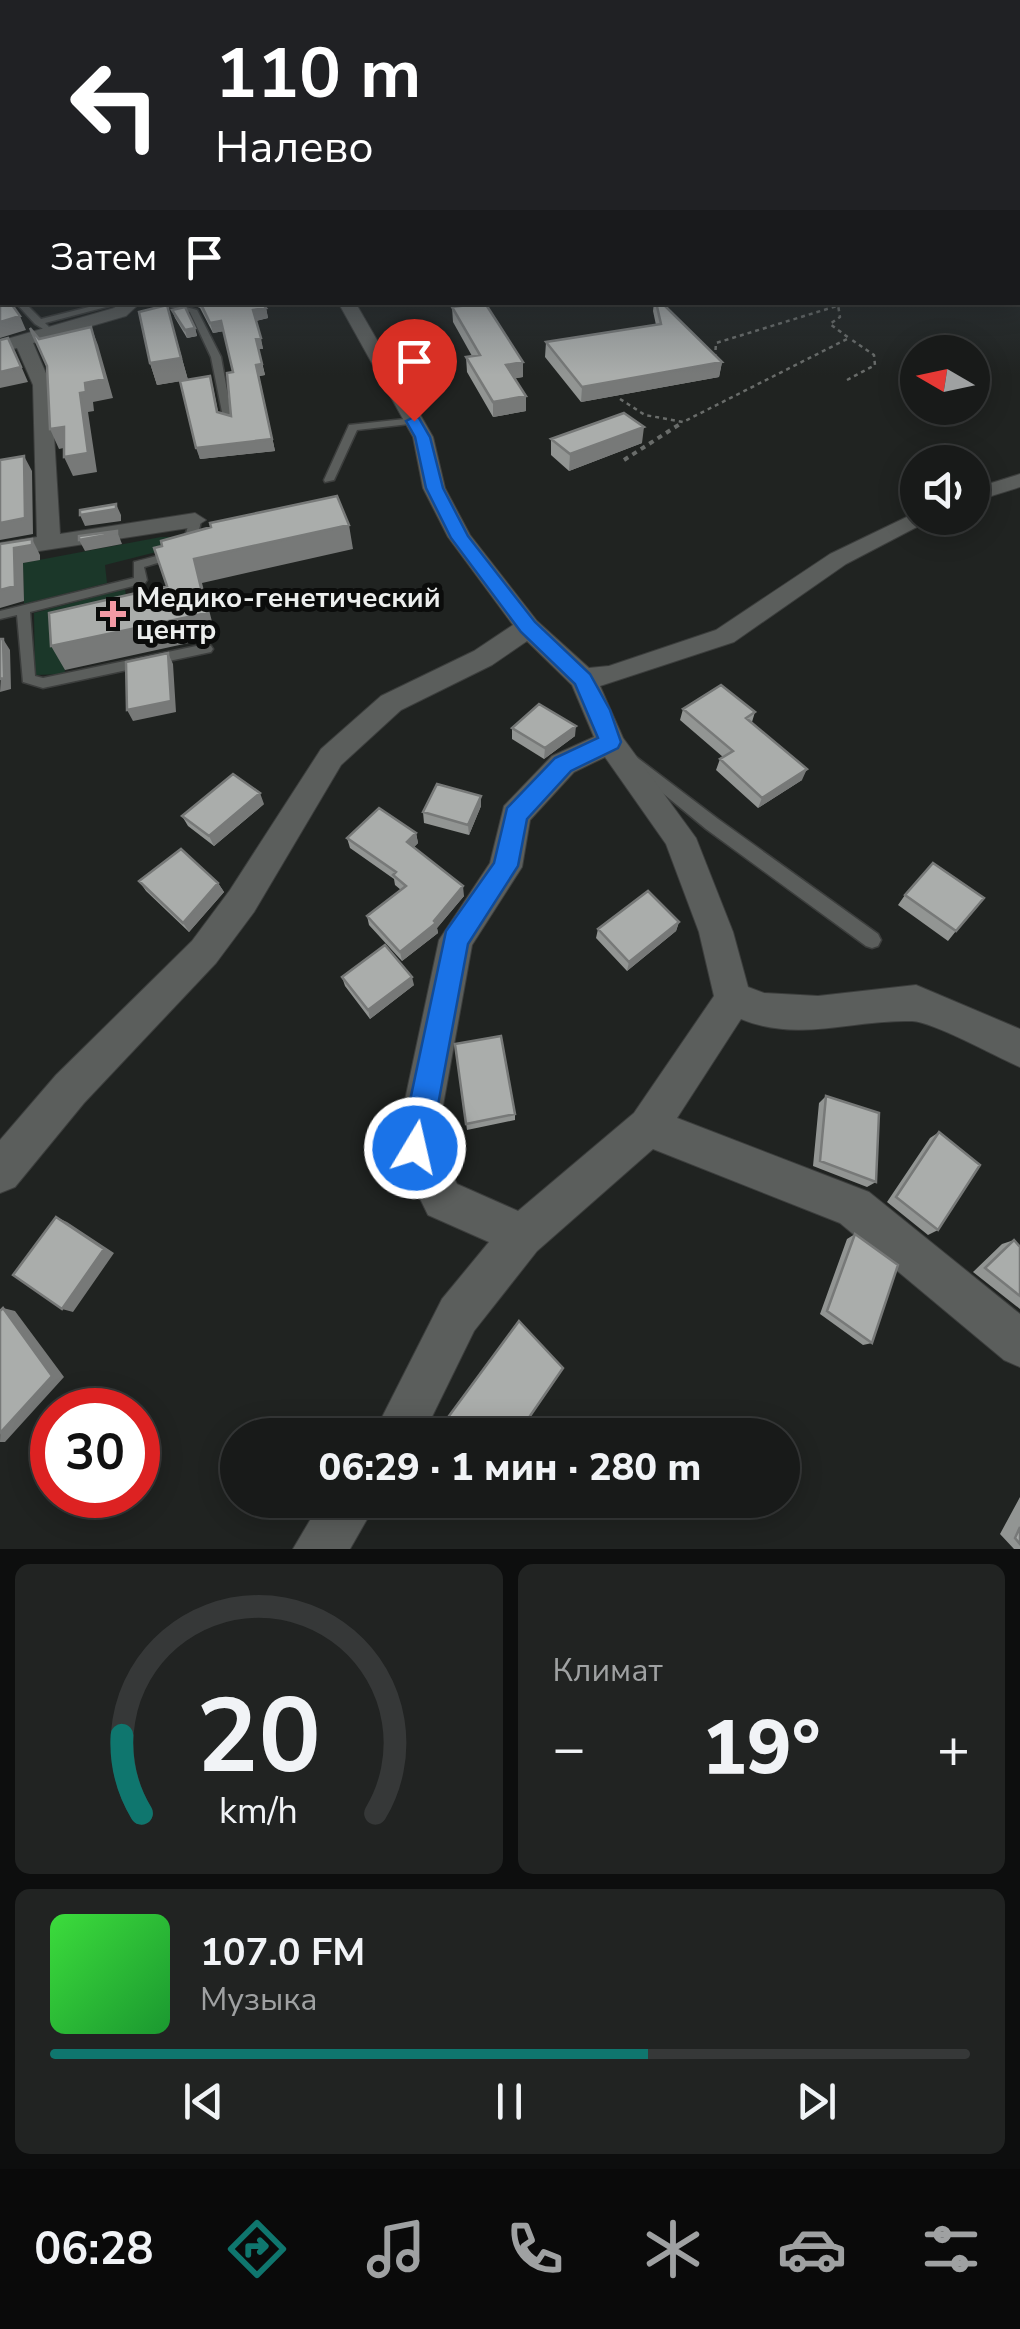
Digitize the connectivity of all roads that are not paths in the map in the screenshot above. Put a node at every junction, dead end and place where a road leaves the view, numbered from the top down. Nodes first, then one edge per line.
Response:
1 (22, 305) edge
2 (111, 305) edge
3 (130, 305) edge
4 (168, 305) edge
5 (348, 305) edge
6 (45, 327) junction
7 (23, 342) junction
8 (0, 347) edge
9 (414, 421) junction
10 (229, 422) edge
11 (329, 480) dead end
12 (1020, 480) edge
13 (990, 490) edge
14 (195, 520) joint
15 (900, 529) edge
16 (48, 543) junction
17 (0, 550) edge
18 (23, 609) junction
19 (0, 614) edge
20 (528, 627) junction
21 (206, 649) dead end
22 (582, 679) junction
23 (610, 742) junction
24 (872, 940) dead end
25 (733, 999) junction
26 (1020, 1048) edge
27 (648, 1126) junction
28 (0, 1172) edge
29 (522, 1236) junction
30 (1020, 1344) edge
31 (406, 1418) edge
32 (340, 1518) edge
33 (319, 1549) edge

1 - 6 lane
2 - 6 lane
3 - 6 street
4 - 10 lane
5 - 9 street
6 - 7 street
7 - 8 street
7 - 16 street
9 - 11 lane
9 - 20 street
12 - 13 street
14 - 16 street
14 - 18 lane
15 - 22 street
16 - 17 street
18 - 19 lane
18 - 21 lane
20 - 22 street
20 - 28 street
22 - 23 street
23 - 24 lane
23 - 25 street
23 - 29 street
25 - 26 street
25 - 27 street
27 - 29 street
27 - 30 street
29 - 31 street
32 - 33 street

